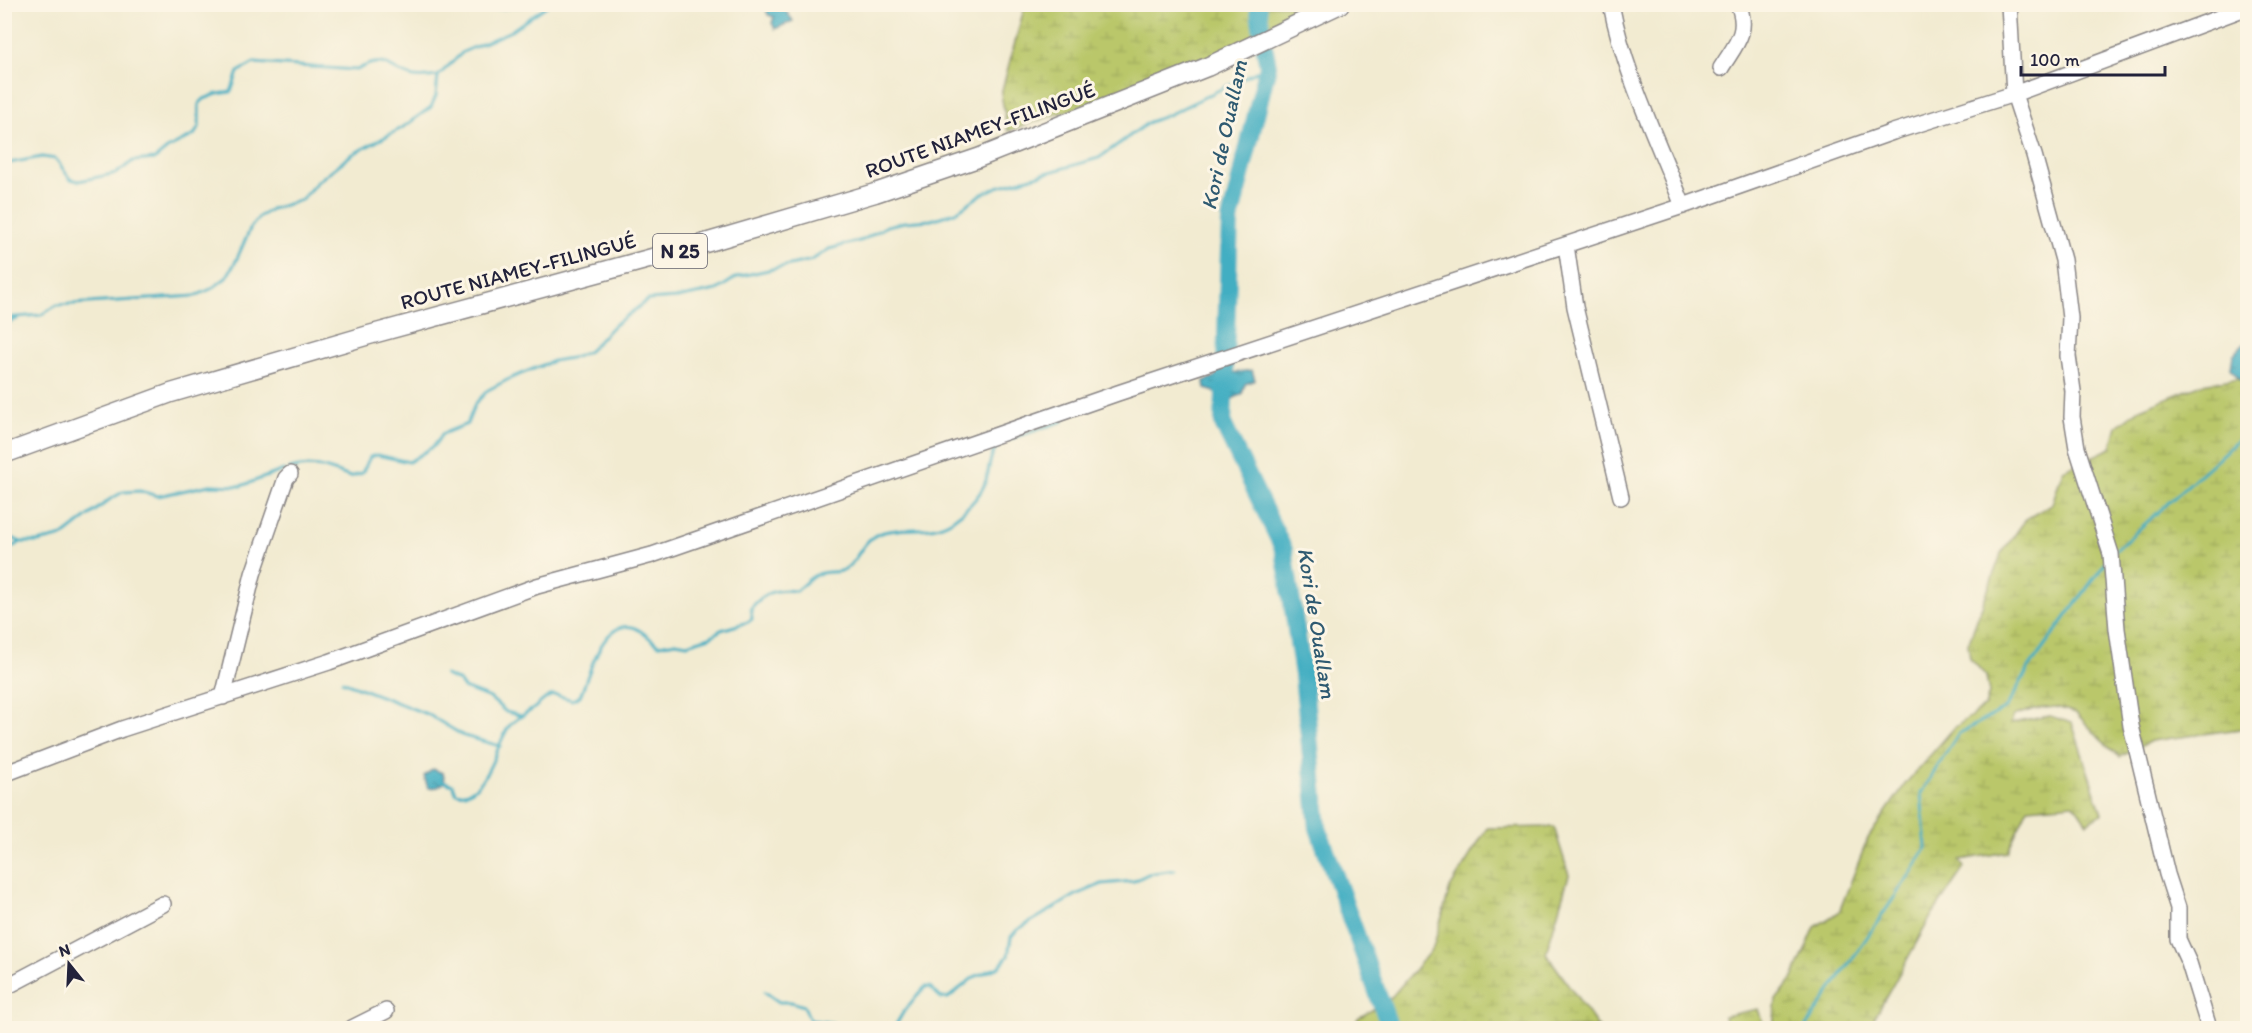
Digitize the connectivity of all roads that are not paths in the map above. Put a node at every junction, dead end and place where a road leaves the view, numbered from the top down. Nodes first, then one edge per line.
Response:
1 (1340, 4) edge
2 (1611, 4) edge
3 (1738, 4) edge
4 (2009, 4) edge
5 (2247, 7) edge
6 (1721, 68) dead end
7 (2014, 94) junction
8 (1683, 206) junction
9 (1566, 245) junction
10 (4, 454) edge
11 (290, 474) dead end
12 (1621, 496) dead end
13 (223, 697) junction
14 (4, 774) edge
15 (163, 903) dead end
16 (4, 988) edge
17 (386, 1011) dead end
18 (352, 1029) edge
19 (2209, 1029) edge

1 - 10 main road, ROUTE NIAMEY-FILINGUÉ / N 25
2 - 8 street
3 - 6 street
4 - 7 street
5 - 7 street
7 - 8 street
7 - 19 street
8 - 9 street
9 - 12 street
9 - 13 street
11 - 13 street
13 - 14 street
15 - 16 street
17 - 18 street

